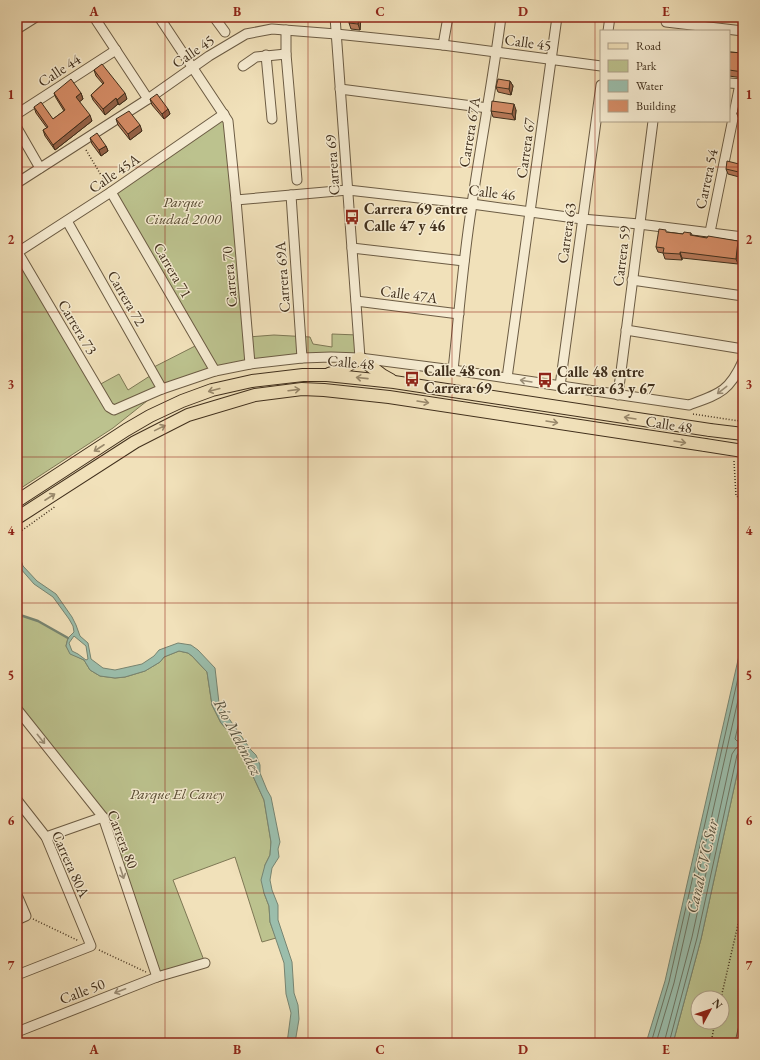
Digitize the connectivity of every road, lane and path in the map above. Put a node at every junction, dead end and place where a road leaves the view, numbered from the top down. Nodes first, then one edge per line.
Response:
1 (36, 17) edge
2 (94, 17) edge
3 (159, 17) edge
4 (214, 17) edge
5 (335, 17) edge
6 (448, 17) edge
7 (501, 17) edge
8 (557, 17) edge
9 (610, 17) edge
10 (665, 23) edge
11 (17, 29) edge
12 (286, 30) junction
13 (608, 30) edge
14 (743, 31) edge
15 (225, 32) dead end
16 (336, 34) junction
17 (443, 45) junction
18 (116, 50) junction
19 (497, 52) junction
20 (286, 54) junction
21 (266, 55) junction
22 (552, 59) junction
23 (243, 66) dead end
24 (600, 66) edge
25 (192, 68) junction
26 (730, 83) edge
27 (742, 84) edge
28 (340, 90) junction
29 (600, 92) edge
30 (148, 99) junction
31 (488, 108) junction
32 (17, 114) edge
33 (224, 114) junction
34 (272, 119) dead end
35 (653, 122) edge
36 (17, 128) edge
37 (81, 142) junction
38 (40, 168) junction
39 (297, 180) dead end
40 (17, 183) edge
41 (348, 190) junction
42 (111, 192) junction
43 (291, 195) junction
44 (236, 200) junction
45 (472, 204) junction
46 (530, 211) junction
47 (582, 219) junction
48 (67, 221) junction
49 (639, 224) junction
50 (710, 232) junction
51 (743, 236) edge
52 (352, 248) junction
53 (17, 251) edge
54 (464, 261) junction
55 (632, 280) junction
56 (743, 296) edge
57 (356, 300) junction
58 (459, 314) junction
59 (626, 330) junction
60 (743, 349) edge
61 (302, 358) junction
62 (360, 358) junction
63 (743, 361) edge
64 (250, 364) junction
65 (453, 370) junction
66 (215, 371) junction
67 (327, 374) junction
68 (507, 378) junction
69 (394, 382) junction
70 (560, 386) junction
71 (162, 389) junction
72 (618, 395) junction
73 (121, 408) joint
74 (743, 434) edge
75 (743, 451) edge
76 (17, 500) edge
77 (17, 518) edge
78 (17, 709) edge
79 (17, 800) edge
80 (104, 817) junction
81 (46, 837) junction
82 (17, 895) edge
83 (743, 903) edge
84 (17, 920) edge
85 (205, 963) dead end
86 (17, 975) edge
87 (157, 977) junction
88 (723, 990) edge
89 (713, 1030) edge
90 (743, 1030) edge
91 (17, 1032) edge
92 (711, 1043) edge
93 (740, 1043) edge

1 - 11 street
2 - 18 street
3 - 25 street, Carrera 70
4 - 15 street
5 - 16 street, Carrera 69
6 - 17 street
7 - 19 street, Carrera 67A
8 - 22 street, Carrera 67
9 - 13 street
10 - 14 street
12 - 16 street, Calle 45
12 - 20 street
12 - 25 street, Calle 45
16 - 17 street, Calle 45
16 - 28 street, Carrera 69
17 - 19 street, Calle 45
18 - 30 street
18 - 32 street, Calle 44
19 - 22 street, Calle 45
19 - 31 street, Carrera 67A
20 - 21 street
20 - 39 street
21 - 23 street
21 - 34 street
22 - 24 street, Calle 45
22 - 46 street, Carrera 67
25 - 30 street, Calle 45
25 - 33 street, Carrera 70
26 - 27 street
27 - 50 street, Carrera 54
28 - 31 street
28 - 41 street, Carrera 69
29 - 47 street, Carrera 63
30 - 37 street, Calle 45
31 - 45 street, Carrera 67A
33 - 42 street, Calle 45A
33 - 44 street, Carrera 70
35 - 49 street, Carrera 59
36 - 38 street
37 - 38 street, Calle 45
37 - 42 path
38 - 40 street, Calle 45
41 - 43 street, Calle 46
41 - 45 street, Calle 46
41 - 52 street, Carrera 69
42 - 48 street, Calle 45A
42 - 66 street, Carrera 71
43 - 44 street, Calle 46
43 - 61 street, Carrera 69A
44 - 64 street, Carrera 70
45 - 46 street, Calle 46
45 - 54 street, Carrera 67A
46 - 47 street, Calle 46
46 - 68 street, Carrera 67
47 - 49 street, Calle 46
47 - 70 street, Carrera 63
48 - 53 street, Calle 45A
48 - 71 street, Carrera 72
49 - 50 street, Calle 46
49 - 55 street, Carrera 59
50 - 51 street, Calle 46
52 - 54 street
52 - 57 street, Carrera 69
53 - 73 street, Carrera 73
54 - 58 street, Carrera 67A
55 - 56 street
55 - 59 street, Carrera 59
57 - 58 street, Calle 47A
57 - 62 street, Carrera 69
58 - 65 street, Carrera 67A
59 - 60 street
59 - 72 street, Carrera 59
61 - 62 street, Calle 48
61 - 64 street, Calle 48
62 - 65 street, Calle 48
62 - 67 main road
62 - 69 main road
63 -> 72 street, Calle 48
64 - 66 street, Calle 48
65 - 68 street, Calle 48
66 - 71 street, Calle 48
69 -> 67 main road, Calle 48
67 -> 76 main road, Calle 48
70 -> 68 street, Calle 48
74 -> 69 main road, Calle 48, bridge
70 - 72 street, Calle 48
71 - 73 street, Calle 48
77 -> 75 main road, Calle 48, bridge
78 -> 80 street, Carrera 80
79 - 81 street, Carrera 80A
80 - 81 street
80 -> 87 street, Carrera 80
81 - 86 street, Carrera 80A
82 - 84 street
83 - 88 path
85 - 87 street, Calle 50
87 -> 91 street, Calle 50
89 - 92 path
90 - 93 street

